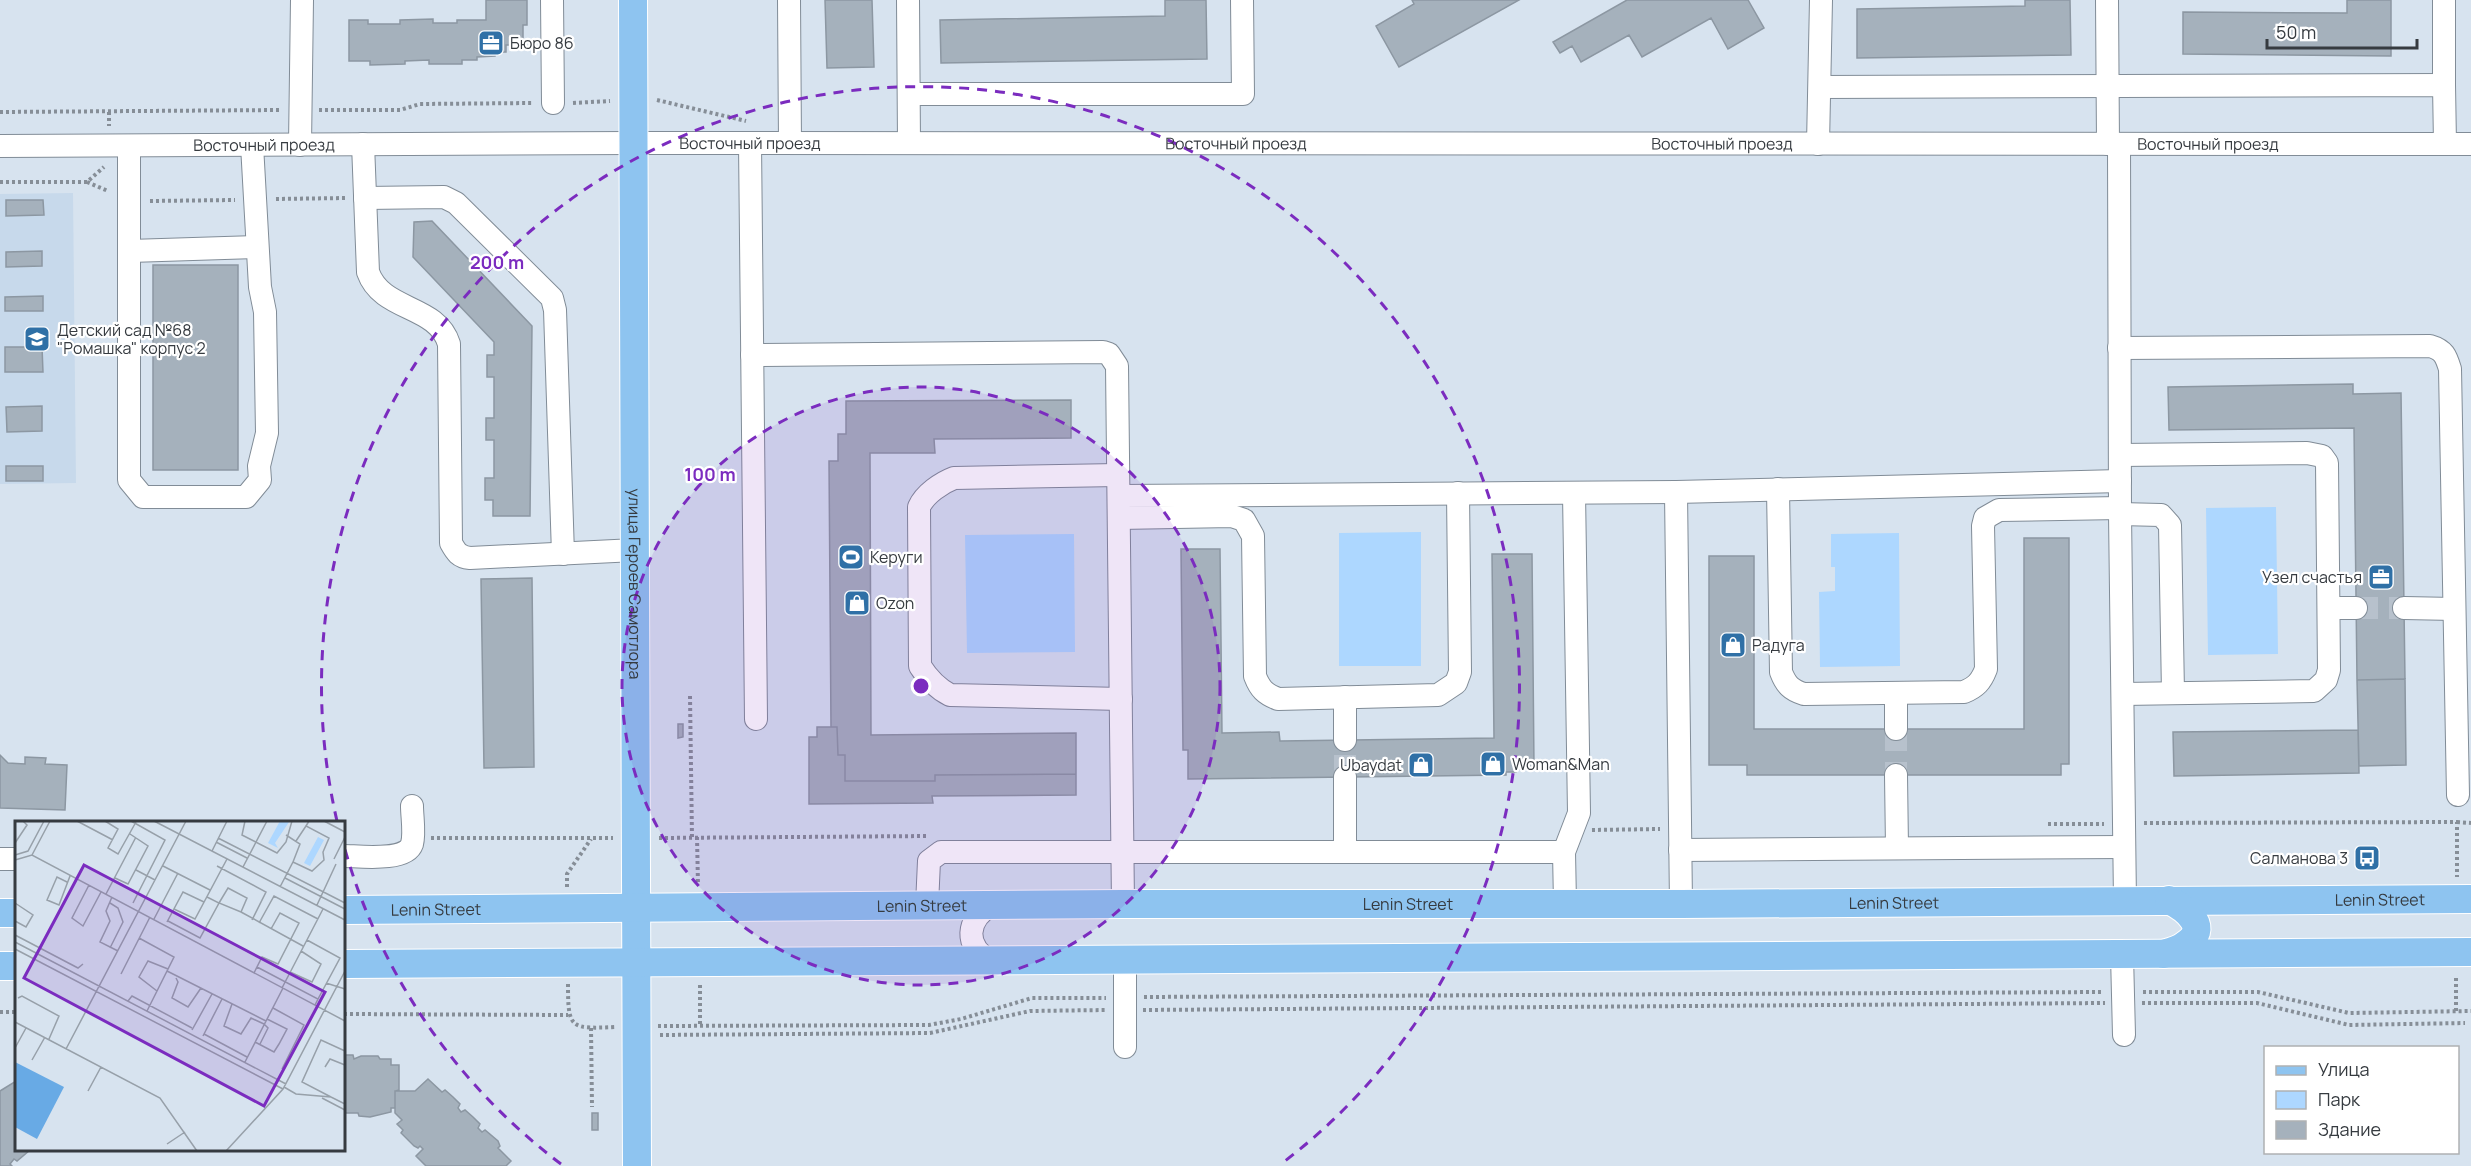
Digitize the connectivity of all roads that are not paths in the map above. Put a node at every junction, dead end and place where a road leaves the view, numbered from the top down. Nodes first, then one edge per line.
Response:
1 (302, 0) edge
2 (552, 0) edge
3 (633, 0) edge
4 (789, 0) edge
5 (908, 0) edge
6 (1242, 0) edge
7 (1821, 0) edge
8 (2107, 0) edge
9 (2444, 0) edge
10 (2444, 85) junction
11 (2107, 86) junction
12 (1820, 87) junction
13 (909, 94) junction
14 (553, 103) road end
15 (752, 133) junction
16 (633, 143) junction
17 (790, 143) junction
18 (909, 143) junction
19 (363, 144) junction
20 (1818, 144) junction
21 (2113, 144) junction
22 (2445, 144) junction
23 (2471, 144) edge
24 (252, 145) junction
25 (300, 145) junction
26 (0, 146) edge
27 (129, 146) junction
28 (365, 198) junction
29 (257, 247) junction
30 (130, 251) junction
31 (2120, 348) junction
32 (752, 355) junction
33 (2120, 455) junction
34 (2120, 481) junction
35 (1118, 485) junction
36 (1778, 489) junction
37 (1575, 492) junction
38 (1676, 492) junction
39 (1458, 493) junction
40 (2120, 511) junction
41 (1119, 518) junction
42 (635, 550) junction
43 (562, 554) junction
44 (2329, 608) junction
45 (2356, 608) tunnel mouth
46 (2404, 608) tunnel mouth
47 (2454, 609) junction
48 (1896, 693) junction
49 (2173, 693) junction
50 (2122, 694) junction
51 (1345, 697) junction
52 (1120, 699) junction
53 (756, 719) dead end
54 (1896, 729) tunnel mouth
55 (1345, 740) tunnel mouth
56 (1896, 775) tunnel mouth
57 (1345, 777) tunnel mouth
58 (2458, 795) dead end
59 (412, 806) dead end
60 (2124, 847) junction
61 (1897, 848) junction
62 (1680, 850) junction
63 (1122, 852) junction
64 (1345, 852) junction
65 (1564, 852) junction
66 (345, 856) edge
67 (2471, 899) edge
68 (2169, 900) junction
69 (2125, 901) junction
70 (1565, 903) junction
71 (1123, 904) junction
72 (1681, 904) junction
73 (927, 905) junction
74 (992, 905) junction
75 (636, 907) junction
76 (345, 910) edge
77 (2471, 952) edge
78 (2163, 954) junction
79 (2122, 955) junction
80 (1125, 960) junction
81 (990, 961) junction
82 (635, 962) junction
83 (345, 964) edge
84 (2124, 1035) dead end
85 (1125, 1047) dead end
86 (637, 1166) edge

1 - 25 street
2 - 14 street
3 - 16 main road, улица Героев Самотлора
4 - 17 street
5 - 13 street
6 - 13 street
7 - 12 street
8 - 11 street
9 - 10 street
10 - 11 street
10 - 22 street
11 - 12 street
11 - 21 street
12 - 20 street
13 - 18 street
15 - 16 street, Восточный проезд
15 - 17 street, Восточный проезд
15 - 32 street
16 - 19 street, Восточный проезд
16 - 42 main road, улица Героев Самотлора
17 - 18 street, Восточный проезд
18 - 20 street, Восточный проезд
19 - 25 street, Восточный проезд
19 - 28 street
20 - 21 street, Восточный проезд
21 - 22 street, Восточный проезд
21 - 31 street
22 - 23 street, Восточный проезд
24 - 25 street, Восточный проезд
24 - 27 street, Восточный проезд
24 - 29 street
26 - 27 street, Восточный проезд
27 - 30 street
28 - 43 street
28 - 43 street
29 - 30 street
29 - 30 street
31 - 33 street
31 - 47 street
32 - 35 street
32 - 53 street
33 - 34 street
33 - 44 street
34 - 36 street
34 - 40 street
35 - 39 street
35 - 41 street
35 - 52 street
36 - 38 street
36 - 48 street
37 - 38 street
37 - 39 street
37 - 65 street
38 - 62 street
39 - 51 street
40 - 48 street
40 - 49 street
40 - 50 street
41 - 51 street
41 - 52 street
42 - 43 street
42 - 75 main road, улица Героев Самотлора
44 - 45 street
44 - 49 street
46 - 47 street
47 - 58 street
48 - 54 street
49 - 50 street
50 - 60 street
51 - 55 street
52 - 63 street
56 - 61 street
57 - 64 street
59 - 66 street
60 - 61 street
60 - 69 street
61 - 62 street
62 - 72 street
63 - 64 street
63 - 71 street
63 - 73 street
64 - 65 street
65 - 70 street
67 - 68 main road, Lenin Street
68 - 69 main road, Lenin Street
68 - 78 main road
69 - 72 main road, Lenin Street
70 - 71 main road, Lenin Street
70 - 72 main road, Lenin Street
71 - 74 main road, Lenin Street
73 - 74 main road, Lenin Street
73 - 75 main road, Lenin Street
74 - 81 street
75 - 76 main road, Lenin Street
75 - 82 main road, улица Героев Самотлора
77 - 78 main road
78 - 79 main road
79 - 80 main road
79 - 84 street
80 - 81 main road
80 - 85 street
81 - 82 main road
82 - 83 main road
82 - 86 main road, улица Героев Самотлора

